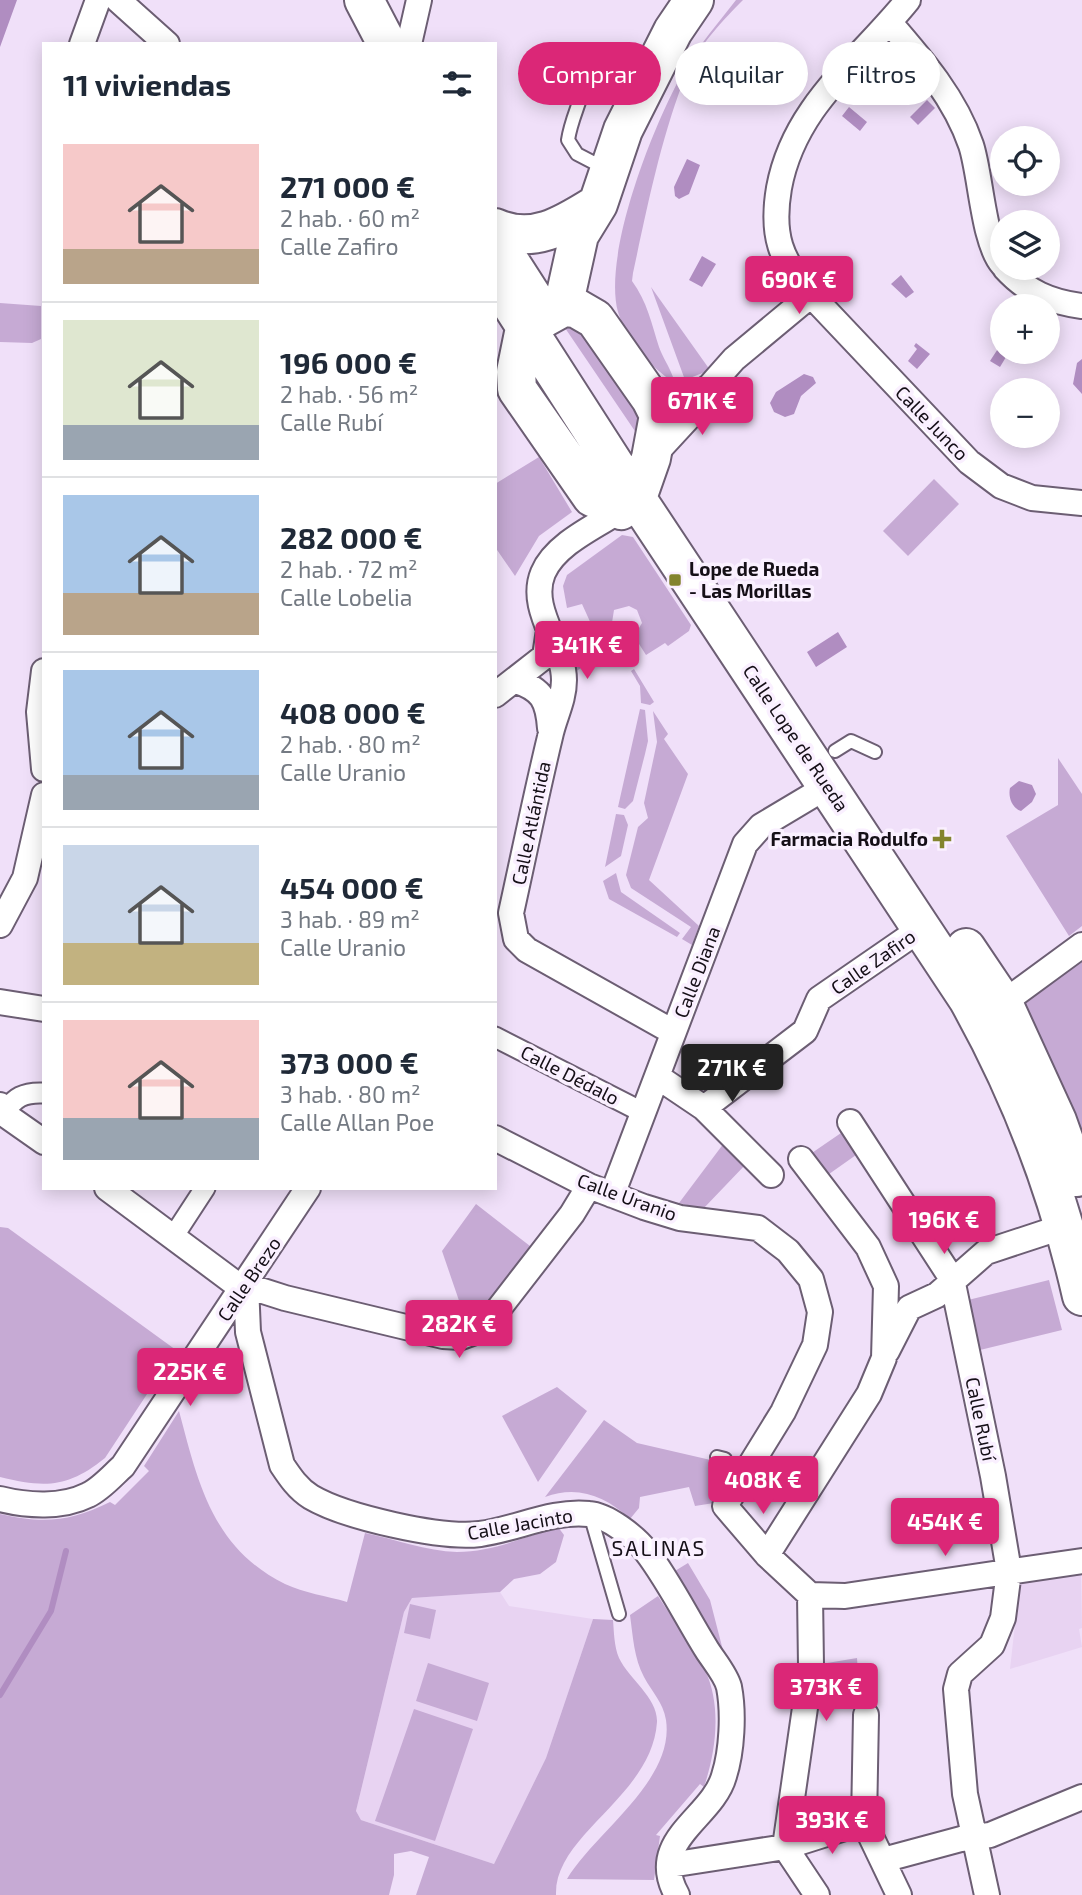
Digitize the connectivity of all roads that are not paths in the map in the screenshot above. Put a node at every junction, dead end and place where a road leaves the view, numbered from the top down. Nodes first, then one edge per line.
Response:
1 (98, 0) edge
2 (118, 0) edge
3 (340, 0) edge
4 (364, 0) edge
5 (419, 0) edge
6 (694, 0) edge
7 (908, 0) edge
8 (890, 23) junction
9 (83, 42) edge
10 (165, 42) edge
11 (362, 42) edge
12 (386, 42) edge
13 (409, 42) edge
14 (580, 105) edge
15 (604, 188) junction
16 (497, 229) edge
17 (990, 231) edge
18 (497, 242) edge
19 (497, 280) edge
20 (1016, 280) edge
21 (811, 295) junction
22 (1082, 306) edge
23 (557, 317) junction
24 (710, 386) junction
25 (651, 399) junction
26 (622, 494) junction
27 (1082, 503) edge
28 (549, 630) junction
29 (516, 681) junction
30 (497, 694) edge
31 (550, 732) junction
32 (843, 752) junction
33 (875, 752) dead end
34 (42, 804) edge
35 (3, 913) edge
36 (922, 928) junction
37 (1082, 945) edge
38 (1003, 1003) junction
39 (5, 1009) edge
40 (42, 1009) edge
41 (673, 1032) junction
42 (497, 1038) edge
43 (658, 1077) junction
44 (42, 1093) edge
45 (704, 1108) junction
46 (1, 1111) edge
47 (644, 1113) junction
48 (850, 1122) dead end
49 (497, 1139) edge
50 (42, 1141) edge
51 (801, 1159) dead end
52 (771, 1175) dead end
53 (589, 1186) junction
54 (110, 1190) edge
55 (204, 1190) edge
56 (308, 1190) edge
57 (1082, 1192) edge
58 (612, 1195) junction
59 (1065, 1226) junction
60 (173, 1237) junction
61 (952, 1279) junction
62 (246, 1285) junction
63 (1082, 1296) edge
64 (884, 1358) junction
65 (717, 1457) dead end
66 (729, 1497) junction
67 (0, 1499) edge
68 (590, 1514) junction
69 (767, 1555) junction
70 (1082, 1561) edge
71 (1009, 1571) junction
72 (810, 1595) junction
73 (619, 1614) dead end
74 (866, 1715) dead end
75 (1082, 1797) edge
76 (864, 1822) junction
77 (976, 1836) junction
78 (785, 1847) junction
79 (883, 1860) junction
80 (670, 1865) junction
81 (677, 1895) edge
82 (817, 1895) edge
83 (899, 1895) edge
84 (987, 1895) edge

1 - 9 street
2 - 10 street
3 - 11 main road
4 - 12 main road
5 - 13 street
6 - 15 main road
7 - 8 street, Calle Junco
8 - 17 street
8 - 21 street, Calle Junco
14 - 15 lane
15 - 16 main road
15 - 23 main road
18 - 23 main road, Calle Lope de Rueda
19 - 23 main road, Calle Lope de Rueda
20 - 22 street
21 - 24 street
21 - 27 street, Calle Junco
23 - 25 main road
23 - 26 main road, Calle Lope de Rueda
23 - 26 main road
24 - 25 street
24 - 26 street
25 - 26 main road
26 - 28 street, Calle Atlántida
26 - 32 main road, Calle Lope de Rueda
28 - 29 street, Calle Atlántida
28 - 31 street, Calle Atlántida
29 - 30 street
29 - 31 street, Calle Atlántida
31 - 41 street, Calle Atlántida
32 - 33 lane
32 - 36 main road, Calle Lope de Rueda
32 - 38 main road, Calle Lope de Rueda
32 - 41 street, Calle Diana
34 - 35 street
36 - 45 street, Calle Zafiro
36 - 59 main road, Calle Lope de Rueda
37 - 38 street
38 - 57 main road, Calle Lope de Rueda
39 - 40 street
41 - 43 street, Calle Diana
42 - 47 street, Calle Dédalo
43 - 45 street
43 - 47 street, Calle Diana
44 - 46 street
45 - 52 street
46 - 50 street
47 - 58 street, Calle Diana
48 - 61 street, Calle Rubí
49 - 53 street, Calle Uranio
51 - 64 street
53 - 58 street, Calle Uranio
53 - 62 street
54 - 60 street
55 - 60 street
56 - 62 street, Calle Brezo
58 - 66 street, Calle Uranio
59 - 61 street
59 - 63 main road, Calle Lope de Rueda
60 - 62 street
61 - 64 street
61 - 71 street, Calle Rubí
62 - 67 street, Calle Brezo
62 - 68 street, Calle Jacinto
64 - 69 street
65 - 66 lane
66 - 69 street
68 - 73 lane
68 - 80 street, Calle Jacinto
69 - 72 street
70 - 71 street
71 - 72 street
71 - 77 street, Calle Rubí
72 - 78 street
74 - 76 street
75 - 77 street
76 - 78 street
76 - 79 street
77 - 79 street
77 - 84 street, Calle Rubí
78 - 80 street
78 - 82 street
79 - 83 street
80 - 81 street

